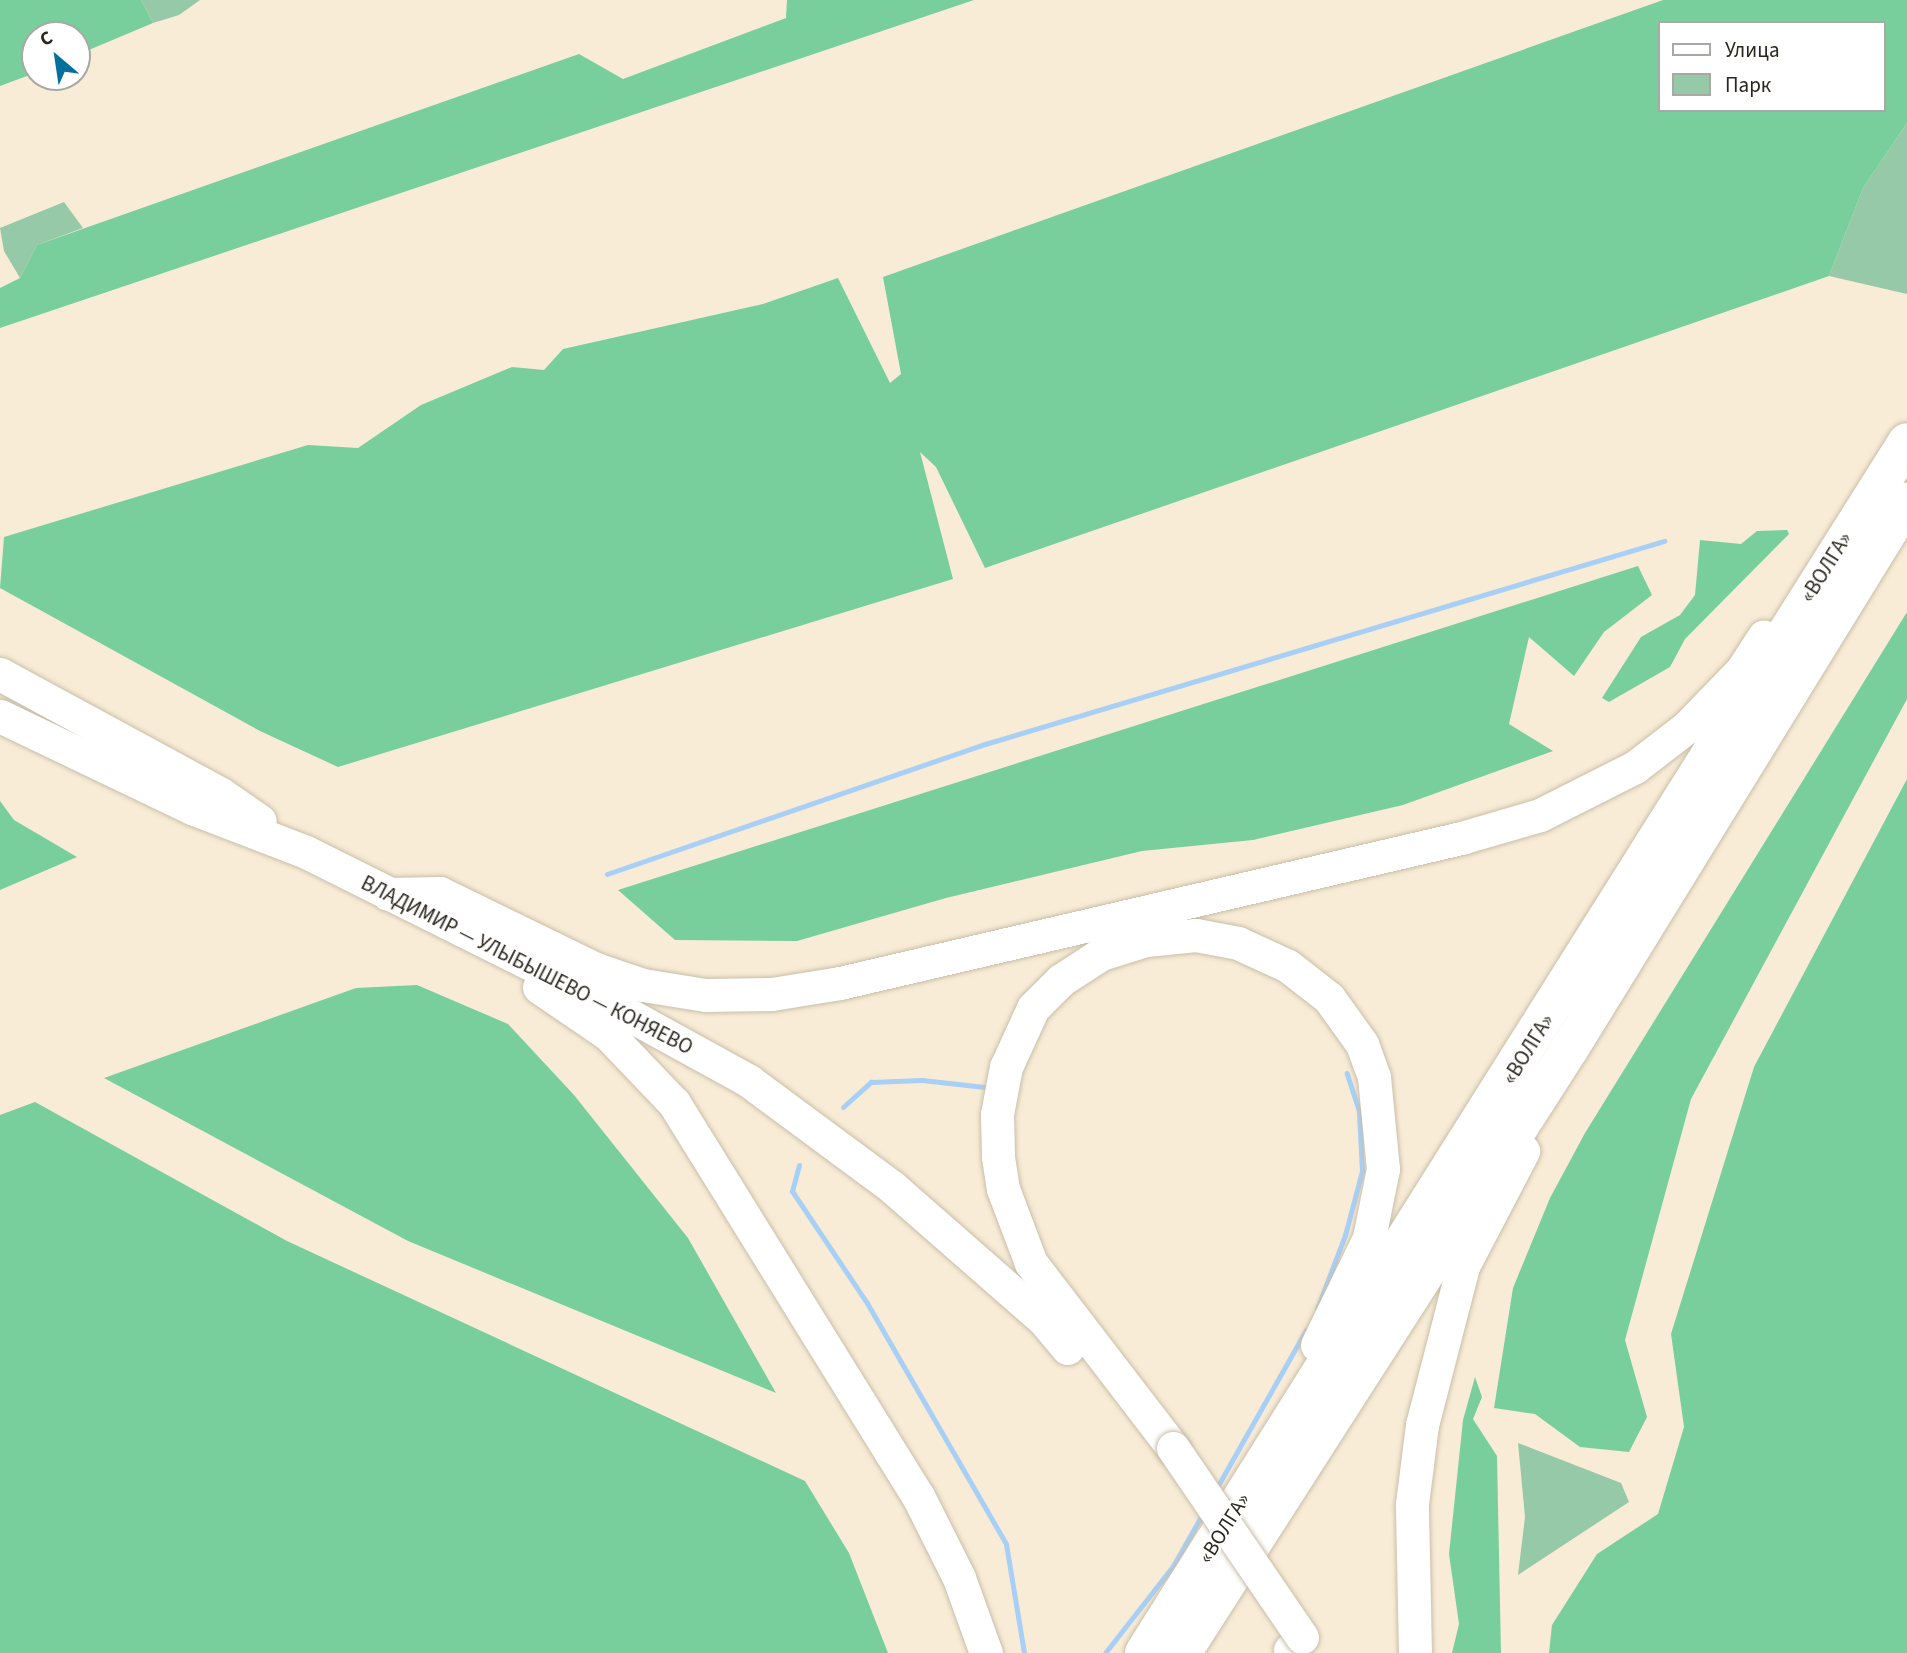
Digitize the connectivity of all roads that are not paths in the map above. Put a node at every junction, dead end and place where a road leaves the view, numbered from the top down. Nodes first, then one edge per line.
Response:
1 (1907, 442) edge
2 (1907, 501) edge
3 (1857, 517) junction
4 (0, 674) edge
5 (0, 716) edge
6 (306, 852) junction
7 (388, 894) junction
8 (1570, 1048) junction
9 (1168, 1455) junction
10 (1212, 1547) junction
11 (1299, 1648) edge
12 (986, 1653) edge
13 (1144, 1653) edge
14 (1182, 1653) edge
15 (1415, 1653) edge

1 - 3 highway, «ВОЛГА»
2 - 8 highway, «ВОЛГА»
3 - 7 main road
3 - 10 highway, «ВОЛГА»
4 - 6 main road, ВЛАДИМИР — УЛЫБЫШЕВО — КОНЯЕВО
5 - 6 main road, ВЛАДИМИР — УЛЫБЫШЕВО — КОНЯЕВО
6 - 7 main road, ВЛАДИМИР — УЛЫБЫШЕВО — КОНЯЕВО
7 - 9 main road, ВЛАДИМИР — УЛЫБЫШЕВО — КОНЯЕВО
7 - 12 main road
8 - 14 highway, «ВОЛГА»
8 - 15 main road
9 - 10 main road
9 - 11 main road, ВЛАДИМИР — УЛЫБЫШЕВО — КОНЯЕВО
10 - 13 highway, «ВОЛГА»

